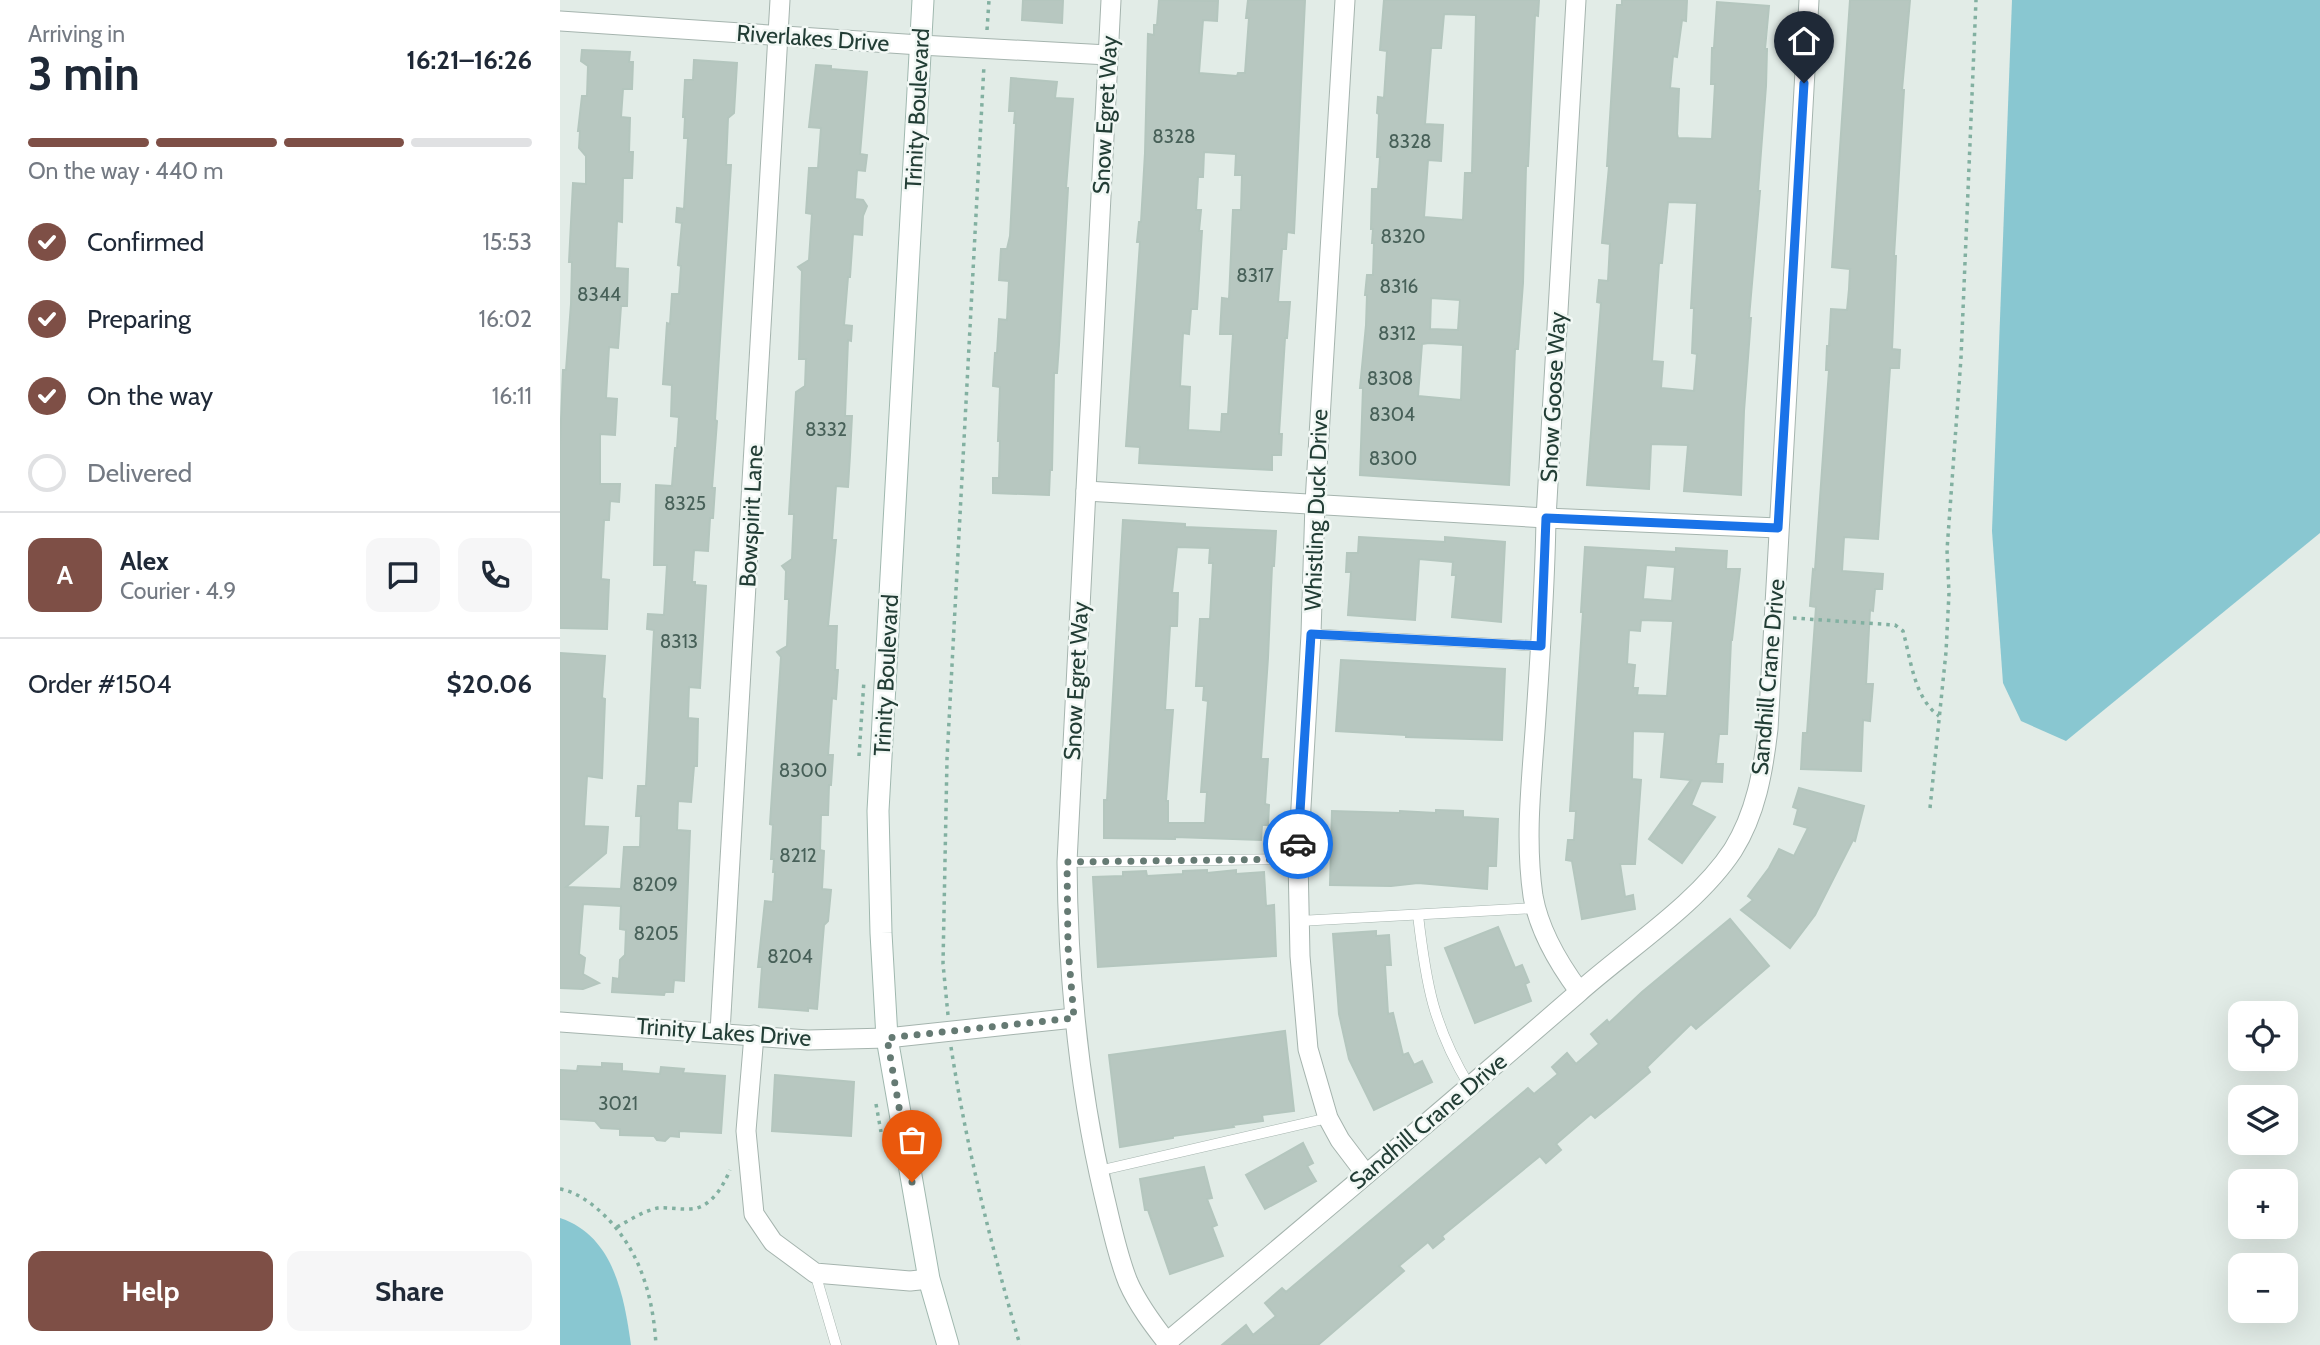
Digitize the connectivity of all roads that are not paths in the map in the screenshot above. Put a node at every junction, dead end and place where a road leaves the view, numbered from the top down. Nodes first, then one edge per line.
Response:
1 (780, 0) edge
2 (923, 0) edge
3 (1111, 0) edge
4 (1345, 0) edge
5 (1576, 0) edge
6 (1809, 0) edge
7 (560, 21) edge
8 (779, 35) junction
9 (920, 45) junction
10 (1108, 55) junction
11 (1086, 491) junction
12 (1315, 503) junction
13 (1546, 518) junction
14 (1778, 528) junction
15 (1311, 634) junction
16 (1541, 646) junction
17 (1298, 859) junction
18 (1067, 862) junction
19 (1536, 908) junction
20 (1418, 915) junction
21 (1299, 921) junction
22 (1579, 991) junction
23 (1074, 1018) junction
24 (560, 1022) edge
25 (720, 1032) junction
26 (754, 1035) junction
27 (887, 1038) junction
28 (1470, 1088) junction
29 (1328, 1118) junction
30 (1098, 1171) junction
31 (1365, 1173) junction
32 (816, 1273) junction
33 (929, 1279) junction
34 (1168, 1344) edge
35 (835, 1345) edge
36 (948, 1345) edge

1 - 8 street, Bowspirit Lane
2 - 9 main road, Trinity Boulevard
3 - 10 street, Snow Egret Way
4 - 12 street, Whistling Duck Drive
5 - 13 street, Snow Goose Way
6 - 14 street, Sandhill Crane Drive
7 - 8 street, Riverlakes Drive
8 - 9 street, Riverlakes Drive
8 - 25 street, Bowspirit Lane
9 - 10 street, Riverlakes Drive
9 - 27 main road, Trinity Boulevard
10 - 11 street, Snow Egret Way
11 - 12 street
11 - 18 street, Snow Egret Way
12 - 13 street
12 - 15 street, Whistling Duck Drive
13 - 14 street
13 - 16 street, Snow Goose Way
14 - 22 street, Sandhill Crane Drive
15 - 16 lane
15 - 17 street, Whistling Duck Drive
16 - 19 street, Snow Goose Way
17 - 18 lane
17 - 21 street, Whistling Duck Drive
18 - 23 street, Snow Egret Way
19 - 20 lane
19 - 22 street, Snow Goose Way
20 - 21 lane
20 - 28 lane
21 - 29 street, Whistling Duck Drive
22 - 28 street, Sandhill Crane Drive
23 - 27 street, Trinity Lakes Drive
23 - 30 street, Snow Egret Way
24 - 25 street, Trinity Lakes Drive
25 - 26 street, Trinity Lakes Drive
26 - 27 street, Trinity Lakes Drive
26 - 32 street
27 - 33 main road, Trinity Boulevard
28 - 31 street, Sandhill Crane Drive
29 - 30 lane
29 - 31 street, Whistling Duck Drive
30 - 34 street, Snow Egret Way
31 - 34 street, Sandhill Crane Drive
32 - 33 street
32 - 35 lane
33 - 36 main road, Trinity Boulevard

